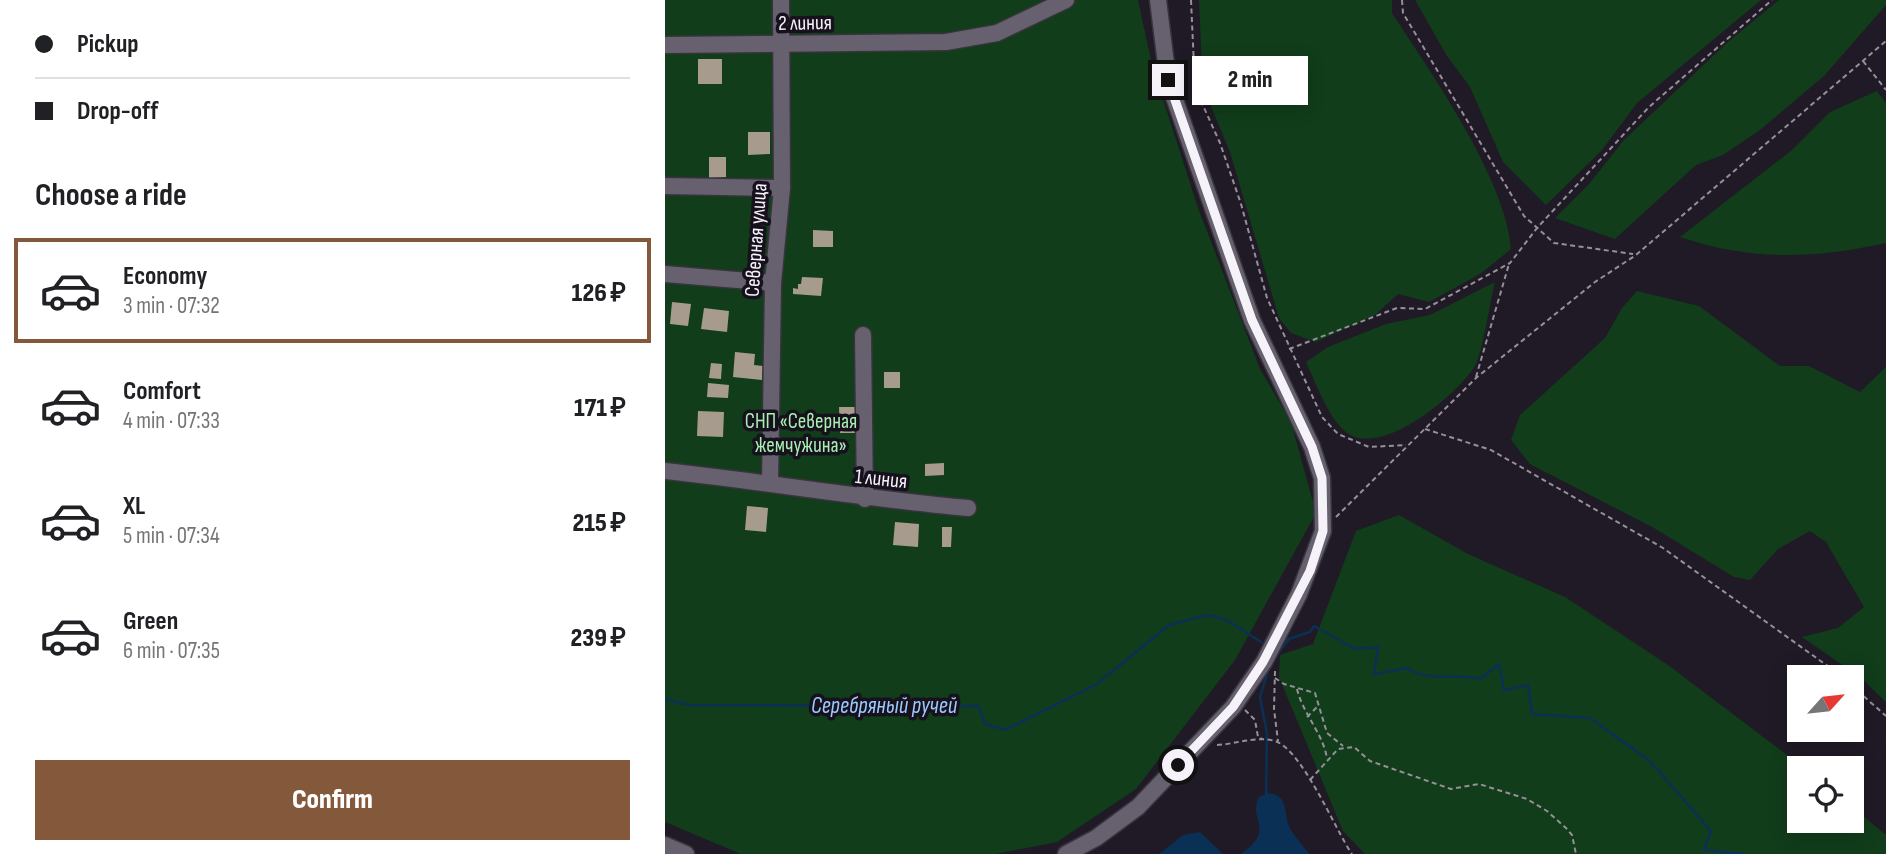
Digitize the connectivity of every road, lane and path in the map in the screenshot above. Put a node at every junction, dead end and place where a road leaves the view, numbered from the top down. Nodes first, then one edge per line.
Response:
1 (781, 0) edge
2 (1066, 0) edge
3 (1158, 0) edge
4 (1191, 0) edge
5 (1402, 0) edge
6 (1772, 0) edge
7 (1886, 41) edge
8 (665, 45) edge
9 (781, 45) junction
10 (1862, 60) junction
11 (1886, 90) edge
12 (665, 186) edge
13 (782, 188) junction
14 (1537, 228) junction
15 (1636, 254) junction
16 (1510, 264) junction
17 (665, 274) edge
18 (773, 283) junction
19 (863, 335) dead end
20 (1289, 349) junction
21 (1476, 378) junction
22 (1423, 429) junction
23 (1407, 445) junction
24 (665, 471) edge
25 (771, 483) junction
26 (865, 499) junction
27 (968, 508) dead end
28 (1323, 531) junction
29 (1826, 665) edge
30 (1274, 669) dead end
31 (1275, 678) junction
32 (1297, 688) junction
33 (1864, 697) edge
34 (1236, 703) junction
35 (1319, 704) junction
36 (1886, 716) edge
37 (1307, 717) junction
38 (1263, 739) junction
39 (1278, 741) junction
40 (1198, 744) junction
41 (1345, 747) junction
42 (1327, 760) junction
43 (1310, 780) junction
44 (665, 845) edge
45 (686, 854) edge
46 (1066, 854) edge
47 (1352, 854) edge
48 (1576, 854) edge

1 - 9 street, Северная улица
2 - 9 street, 2 линия
3 - 28 street
4 - 20 path
5 - 14 path
6 - 14 path
7 - 10 path
8 - 9 street, 2 линия
9 - 13 street, Северная улица
10 - 11 path
10 - 15 path
12 - 13 street
13 - 18 street, Северная улица
14 - 15 path
14 - 16 path
15 - 21 path
16 - 20 path
16 - 21 path
17 - 18 street
18 - 25 street, Северная улица
19 - 26 street
20 - 23 path
21 - 22 path
22 - 23 path
22 - 29 path
23 - 28 path
24 - 25 street, 1 линия
25 - 26 street, 1 линия
26 - 27 street, 1 линия
28 - 34 street
30 - 31 path
31 - 32 path
31 - 39 path
32 - 35 path
32 - 37 path
33 - 36 path
34 - 38 path
34 - 40 street
35 - 37 path
35 - 41 path
37 - 42 path
38 - 39 path
38 - 40 path
39 - 43 path
40 - 46 street
41 - 42 path
41 - 48 path
42 - 43 path
43 - 47 path
44 - 45 street

